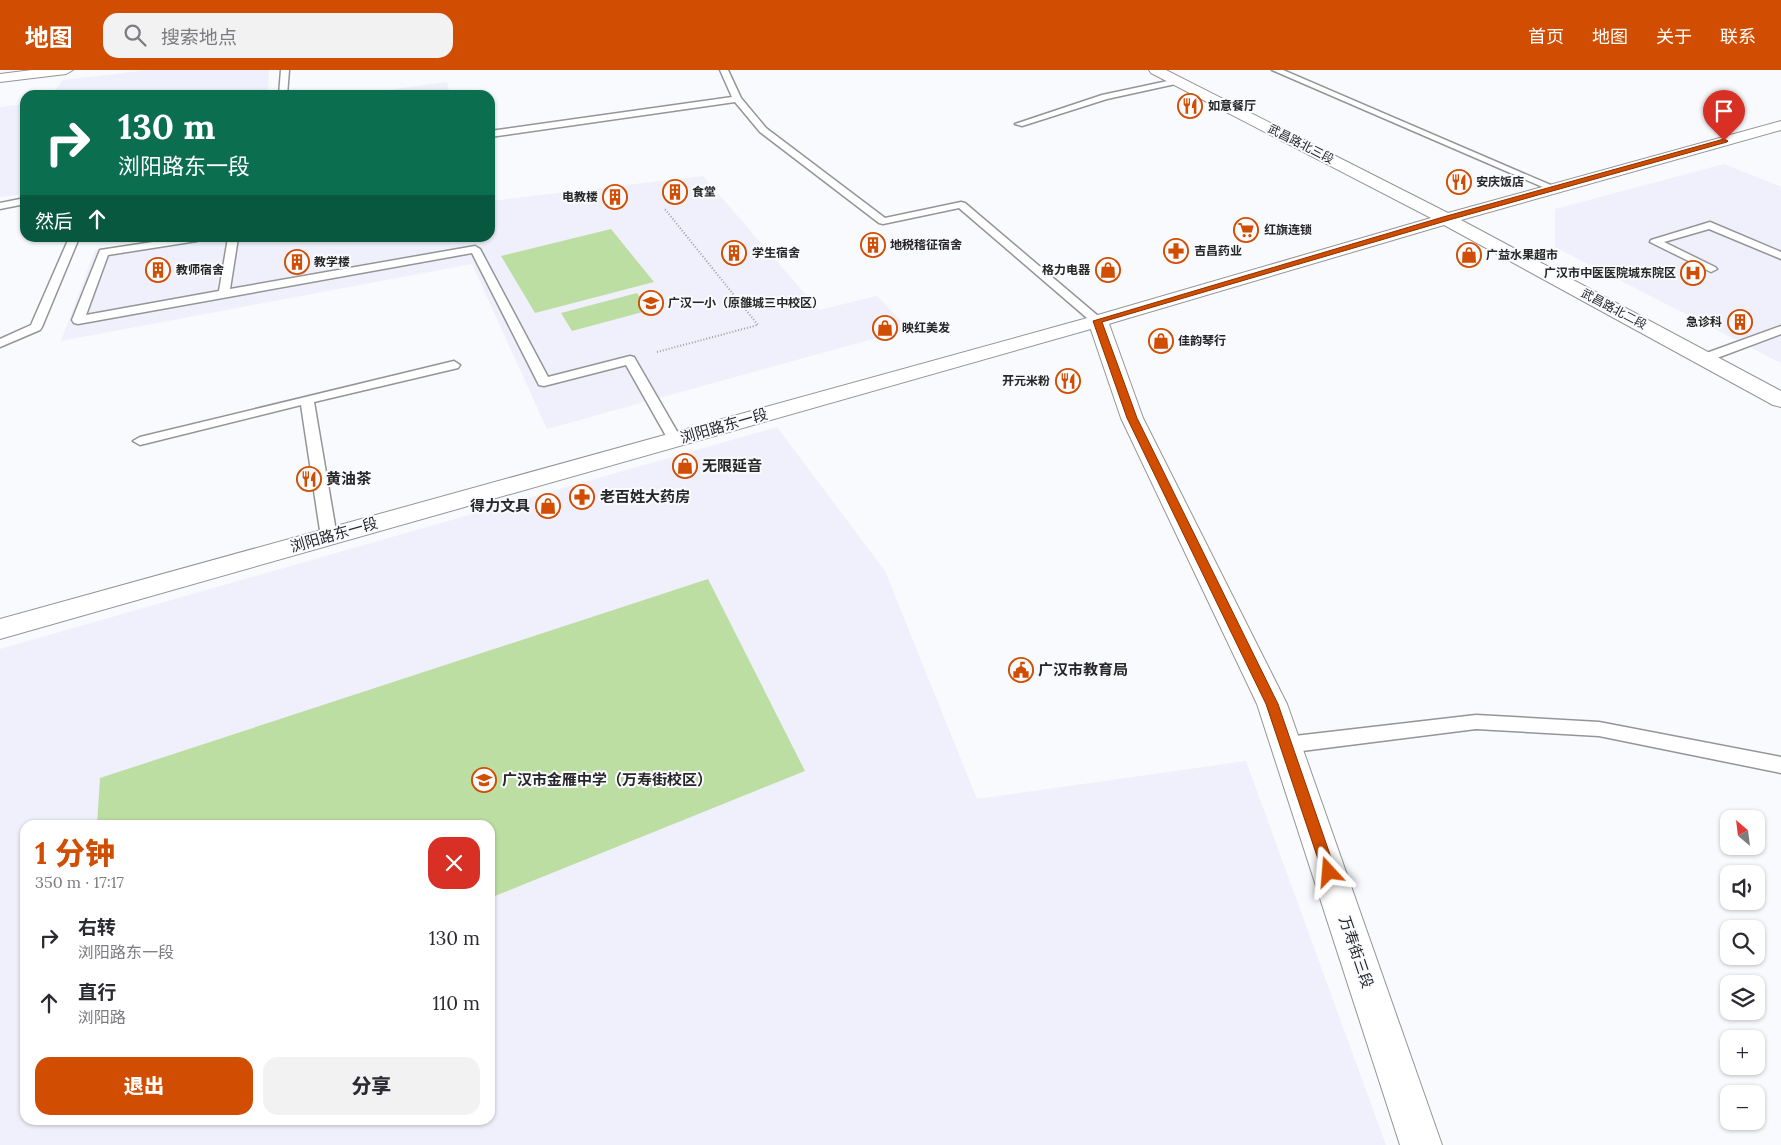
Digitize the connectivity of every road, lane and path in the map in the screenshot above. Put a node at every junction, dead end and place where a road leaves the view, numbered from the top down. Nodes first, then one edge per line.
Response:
1 (66, 70) edge
2 (285, 70) edge
3 (724, 70) edge
4 (1156, 70) edge
5 (1276, 70) edge
6 (0, 78) edge
7 (1177, 81) junction
8 (283, 90) edge
9 (737, 99) junction
10 (1019, 124) dead end
11 (1781, 125) edge
12 (495, 133) edge
13 (1555, 188) junction
14 (20, 202) edge
15 (0, 206) edge
16 (664, 208) dead end
17 (1446, 219) junction
18 (72, 242) edge
19 (170, 242) edge
20 (232, 242) edge
21 (1781, 256) edge
22 (1711, 269) dead end
23 (224, 294) junction
24 (1098, 321) junction
25 (1781, 330) edge
26 (0, 343) edge
27 (1706, 358) junction
28 (630, 360) junction
29 (454, 365) dead end
30 (307, 400) junction
31 (1781, 400) edge
32 (675, 440) junction
33 (140, 441) dead end
34 (330, 537) junction
35 (0, 629) edge
36 (1286, 745) junction
37 (1781, 765) edge
38 (1421, 1145) edge

1 - 6 street
2 - 8 lane
3 - 9 lane
4 - 7 street, 武昌路北三段
5 - 13 lane
7 - 10 lane
7 - 17 street, 武昌路北三段
9 - 12 lane
9 - 24 lane
11 - 13 street, 浏阳路东一段
13 - 17 street, 浏阳路东一段
14 - 15 lane
16 - 28 path
17 - 24 street, 浏阳路东一段
17 - 27 street, 武昌路北二段
18 - 26 lane
19 - 23 lane
20 - 23 lane
21 - 22 lane
23 - 28 lane
24 - 32 street, 浏阳路东一段
24 - 36 street, 万寿街三段
25 - 27 lane
27 - 31 street, 武昌路北二段
28 - 32 lane
29 - 30 lane
30 - 33 lane
30 - 34 lane
32 - 34 street, 浏阳路东一段
34 - 35 street, 浏阳路东一段
36 - 37 lane
36 - 38 street, 万寿街三段

